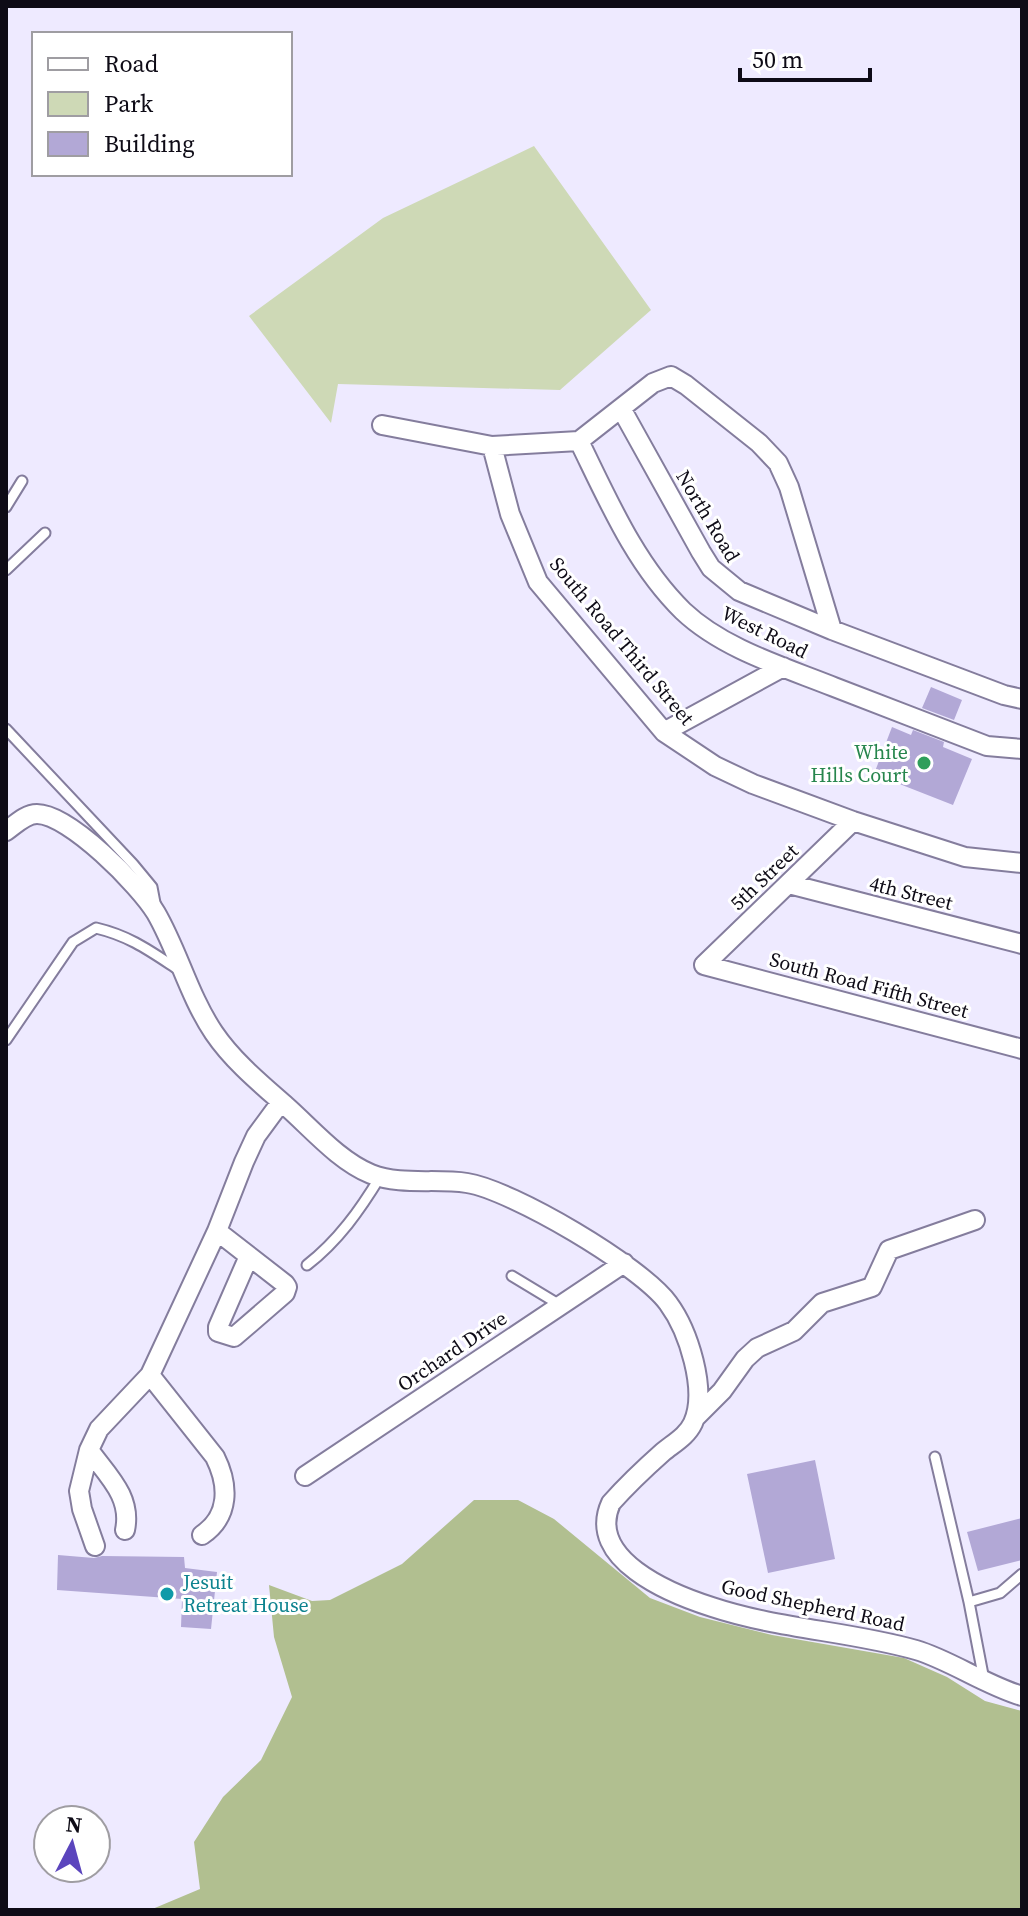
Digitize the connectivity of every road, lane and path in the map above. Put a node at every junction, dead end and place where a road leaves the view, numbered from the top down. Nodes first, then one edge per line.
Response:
1 (622, 410) junction
2 (382, 425) dead end
3 (579, 441) junction
4 (492, 446) junction
5 (22, 481) dead end
6 (6, 507) edge
7 (45, 533) dead end
8 (6, 570) edge
9 (832, 630) junction
10 (783, 667) junction
11 (1022, 699) edge
12 (6, 729) edge
13 (664, 732) junction
14 (1022, 749) edge
15 (853, 821) junction
16 (6, 831) edge
17 (1022, 863) edge
18 (789, 884) junction
19 (155, 911) junction
20 (1022, 944) edge
21 (704, 965) joint
22 (185, 975) junction
23 (6, 1040) edge
24 (1022, 1049) edge
25 (281, 1102) junction
26 (380, 1177) junction
27 (975, 1220) dead end
28 (217, 1231) junction
29 (249, 1256) dead end
30 (624, 1263) junction
31 (307, 1265) dead end
32 (512, 1276) dead end
33 (560, 1305) junction
34 (150, 1375) junction
35 (696, 1417) junction
36 (89, 1450) junction
37 (935, 1457) dead end
38 (305, 1476) dead end
39 (125, 1530) dead end
40 (202, 1535) dead end
41 (95, 1546) dead end
42 (1022, 1574) edge
43 (969, 1602) junction
44 (984, 1683) junction
45 (1022, 1696) edge

1 - 3 street
1 - 9 street, North Road
1 - 9 street
2 - 4 street
3 - 4 street
3 - 10 street, West Road
4 - 13 street, South Road Third Street
5 - 6 lane
7 - 8 lane
9 - 11 street, North Road
10 - 13 street
10 - 14 street, West Road
12 - 19 lane
13 - 15 street, South Road Third Street
15 - 17 street, South Road Third Street
15 - 18 street, 5th Street
16 - 19 street
18 - 20 street, 4th Street
18 - 21 street, 5th Street
19 - 22 street
21 - 24 street, South Road Fifth Street
22 - 23 lane
22 - 25 street
25 - 26 street
25 - 28 street
26 - 30 street
26 - 31 lane
27 - 35 street, Good Shepherd Road
28 - 29 street
28 - 34 street
30 - 33 street, Orchard Drive
30 - 35 street
32 - 33 lane
33 - 38 street, Orchard Drive
34 - 36 street
34 - 40 street
35 - 44 street, Good Shepherd Road
36 - 39 street
36 - 41 street
37 - 43 lane
42 - 43 lane
43 - 44 lane
44 - 45 street, Good Shepherd Road

